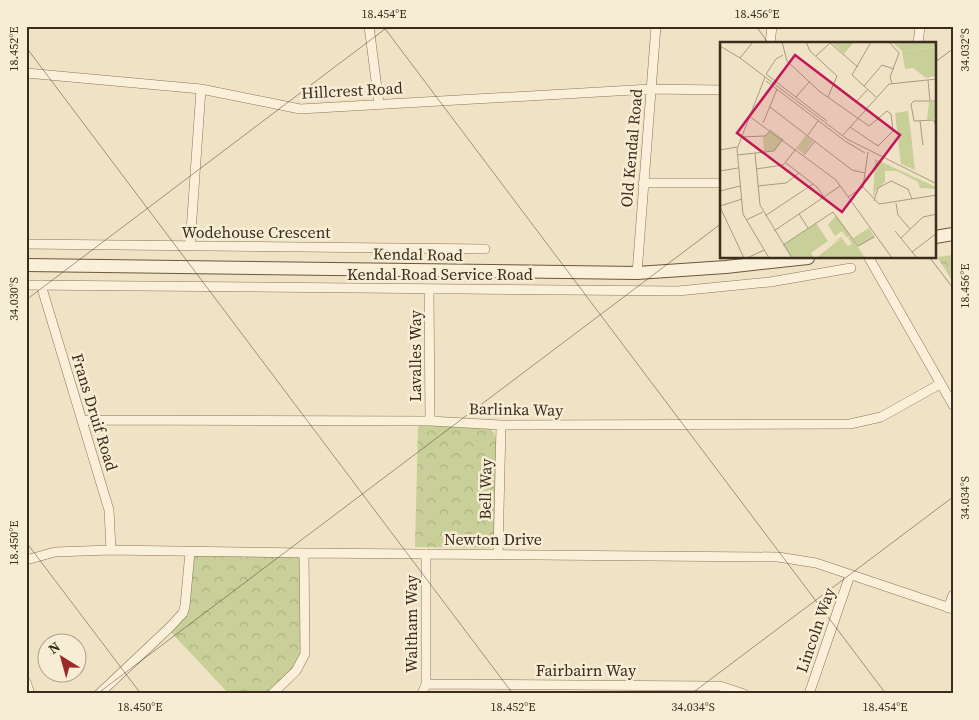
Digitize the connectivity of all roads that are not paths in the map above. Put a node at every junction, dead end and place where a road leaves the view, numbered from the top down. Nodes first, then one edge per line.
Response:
1 (369, 26) edge
2 (656, 26) edge
3 (772, 26) edge
4 (920, 26) edge
5 (770, 42) edge
6 (918, 42) edge
7 (26, 73) edge
8 (201, 89) junction
9 (651, 89) junction
10 (720, 90) edge
11 (379, 104) junction
12 (643, 182) junction
13 (720, 183) edge
14 (953, 234) edge
15 (936, 237) edge
16 (26, 244) edge
17 (190, 246) junction
18 (485, 249) dead end
19 (799, 259) edge
20 (871, 259) edge
21 (26, 265) edge
22 (851, 268) dead end
23 (637, 273) junction
24 (26, 285) edge
25 (41, 285) junction
26 (429, 290) junction
27 (940, 384) junction
28 (953, 405) edge
29 (82, 420) junction
30 (430, 421) junction
31 (501, 425) junction
32 (111, 550) junction
33 (190, 552) junction
34 (304, 553) junction
35 (426, 554) junction
36 (498, 554) junction
37 (26, 560) edge
38 (850, 575) junction
39 (953, 595) edge
40 (951, 609) edge
41 (26, 682) edge
42 (426, 684) junction
43 (550, 689) edge
44 (681, 690) edge
45 (30, 694) edge
46 (99, 694) edge
47 (272, 694) edge
48 (422, 694) edge
49 (744, 694) edge
50 (809, 694) edge

1 - 11 street
2 - 9 street, Old Kendal Road
3 - 5 street
4 - 6 street
7 - 8 street, Hillcrest Road
8 - 11 street, Hillcrest Road
8 - 17 street
9 - 10 street, Hillcrest Road
9 - 11 street, Hillcrest Road
9 - 12 street, Old Kendal Road
12 - 13 street
12 - 23 street, Old Kendal Road
14 - 15 main road
16 - 17 street, Wodehouse Crescent
17 - 18 street, Wodehouse Crescent
19 - 23 main road, Kendal Road
20 - 27 street
21 - 23 main road, Kendal Road
22 - 26 street, Kendal Road Service Road
24 - 25 street, Kendal Road Service Road
25 - 26 street, Kendal Road Service Road
25 - 29 street, Frans Druif Road
26 - 30 street, Lavalles Way
27 - 28 street
27 - 31 street, Barlinka Way
29 - 30 street, Barlinka Way
29 - 32 street, Frans Druif Road
30 - 31 street, Barlinka Way
31 - 36 street, Bell Way
32 - 33 street, Newton Drive
32 - 37 street, Newton Drive
33 - 34 street, Newton Drive
33 - 46 street
34 - 35 street, Newton Drive
34 - 47 street
35 - 36 street, Newton Drive
35 - 42 street, Waltham Way
36 - 38 street, Newton Drive
38 - 40 street, Newton Drive
38 - 50 street, Lincoln Way
39 - 40 street
41 - 45 street
42 - 43 street, Fairbairn Way
42 - 48 street, Waltham Way
43 - 44 street, Fairbairn Way
44 - 49 street, Fairbairn Way

